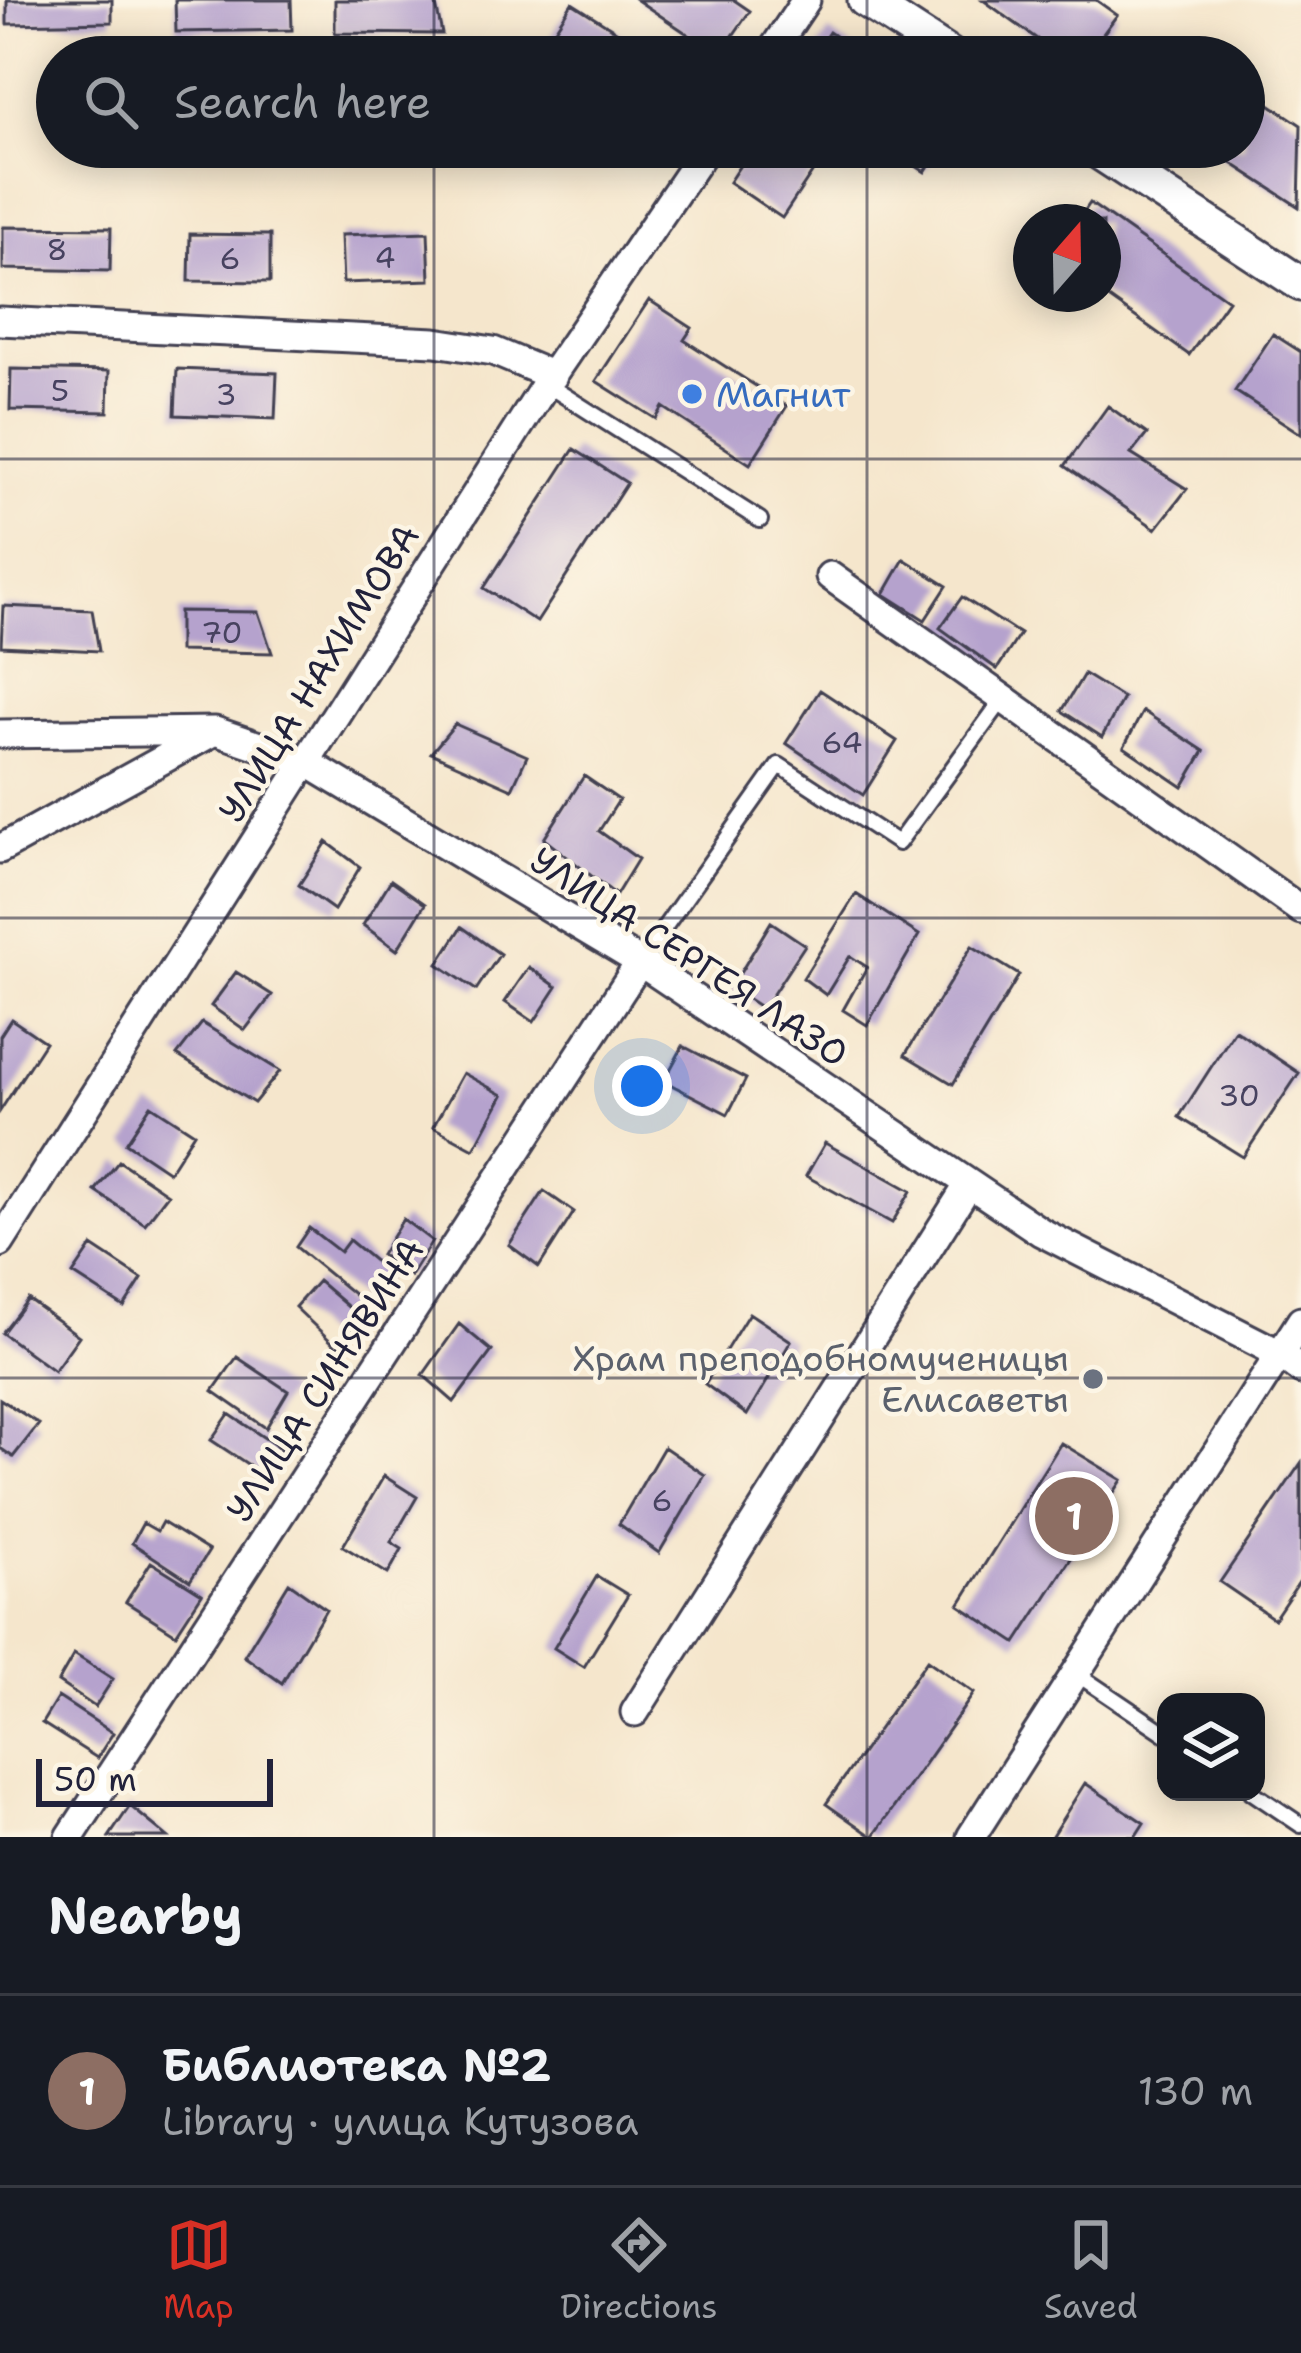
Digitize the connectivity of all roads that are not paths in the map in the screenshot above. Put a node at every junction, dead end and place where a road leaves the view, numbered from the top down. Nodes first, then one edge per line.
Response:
1 (806, 0) edge
2 (866, 0) edge
3 (782, 36) edge
4 (921, 36) edge
5 (693, 168) edge
6 (1123, 168) edge
7 (1301, 284) edge
8 (0, 321) edge
9 (549, 380) junction
10 (760, 520) dead end
11 (830, 576) dead end
12 (1003, 699) junction
13 (214, 731) junction
14 (0, 734) edge
15 (306, 762) junction
16 (0, 849) edge
17 (1301, 910) edge
18 (640, 962) junction
19 (968, 1184) junction
20 (0, 1243) edge
21 (1301, 1321) edge
22 (1291, 1362) edge
23 (1077, 1674) junction
24 (635, 1712) dead end
25 (1157, 1728) edge
26 (1265, 1801) edge
27 (1301, 1825) edge
28 (70, 1837) edge
29 (971, 1837) edge

1 - 3 street
2 - 4 street
5 - 9 street, УЛИЦА НАХИМОВА
6 - 7 street
8 - 9 street
9 - 10 lane
9 - 15 street, УЛИЦА НАХИМОВА
11 - 12 street
12 - 17 street
12 - 18 lane
13 - 14 street, УЛИЦА СЕРГЕЯ ЛАЗО
13 - 15 street, УЛИЦА СЕРГЕЯ ЛАЗО
13 - 16 street, УЛИЦА НАХИМОВА
15 - 18 street, УЛИЦА СЕРГЕЯ ЛАЗО
15 - 20 street, УЛИЦА НАХИМОВА
18 - 19 street, УЛИЦА СЕРГЕЯ ЛАЗО
18 - 28 street, УЛИЦА СИНЯВИНА
19 - 22 street, УЛИЦА СЕРГЕЯ ЛАЗО
19 - 24 street
21 - 22 street
22 - 23 street
23 - 25 lane
23 - 29 street
26 - 27 lane

